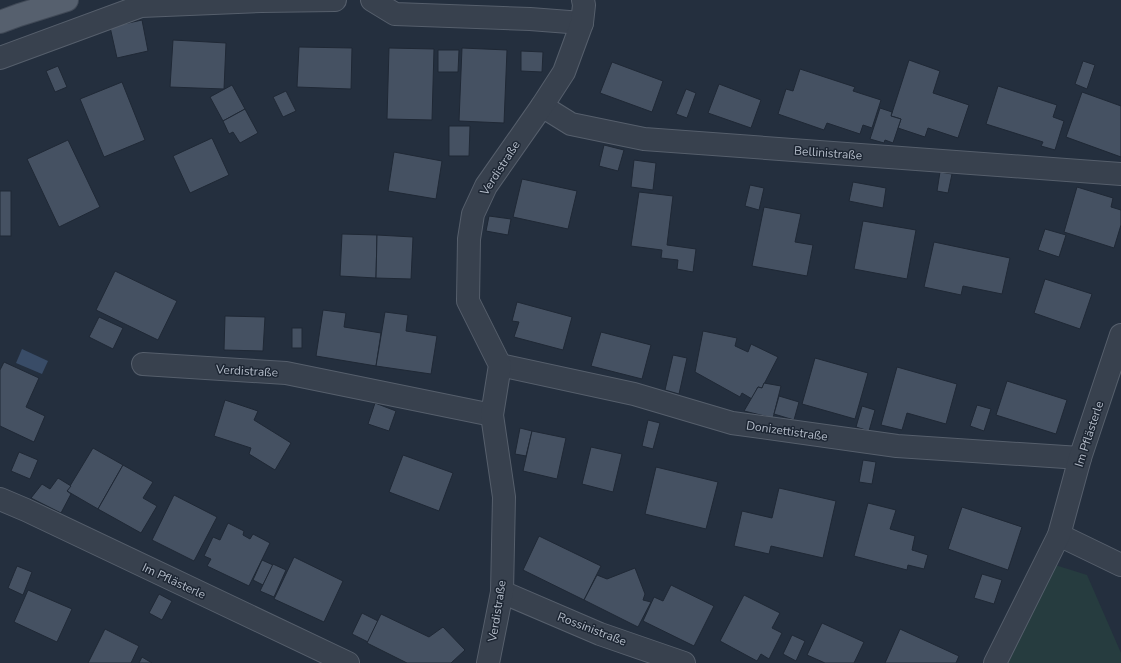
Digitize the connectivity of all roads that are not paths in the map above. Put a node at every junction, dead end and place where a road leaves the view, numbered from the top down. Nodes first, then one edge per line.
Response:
1 (67, 0) edge
2 (335, 0) edge
3 (372, 0) edge
4 (583, 0) edge
5 (0, 22) edge
6 (582, 23) junction
7 (0, 58) edge
8 (542, 106) junction
9 (1121, 174) edge
10 (1121, 335) edge
11 (143, 364) dead end
12 (500, 365) junction
13 (492, 416) junction
14 (1080, 458) junction
15 (0, 499) edge
16 (1059, 535) junction
17 (1121, 565) edge
18 (502, 592) junction
19 (348, 663) edge
20 (488, 663) edge
21 (684, 663) edge
22 (995, 663) edge

1 - 5 main road
2 - 7 street
3 - 6 street
4 - 6 street, Verdistraße
6 - 8 street, Verdistraße
8 - 9 street, Bellinistraße
8 - 12 street, Verdistraße
10 - 14 street, Im Pflästerle
11 - 13 street, Verdistraße
12 - 13 street, Verdistraße
12 - 14 street, Donizettistraße
13 - 18 street, Verdistraße
14 - 16 street, Im Pflästerle
15 - 19 street, Im Pflästerle
16 - 17 street
16 - 22 street, Im Pflästerle
18 - 20 street, Verdistraße
18 - 21 street, Rossinistraße

